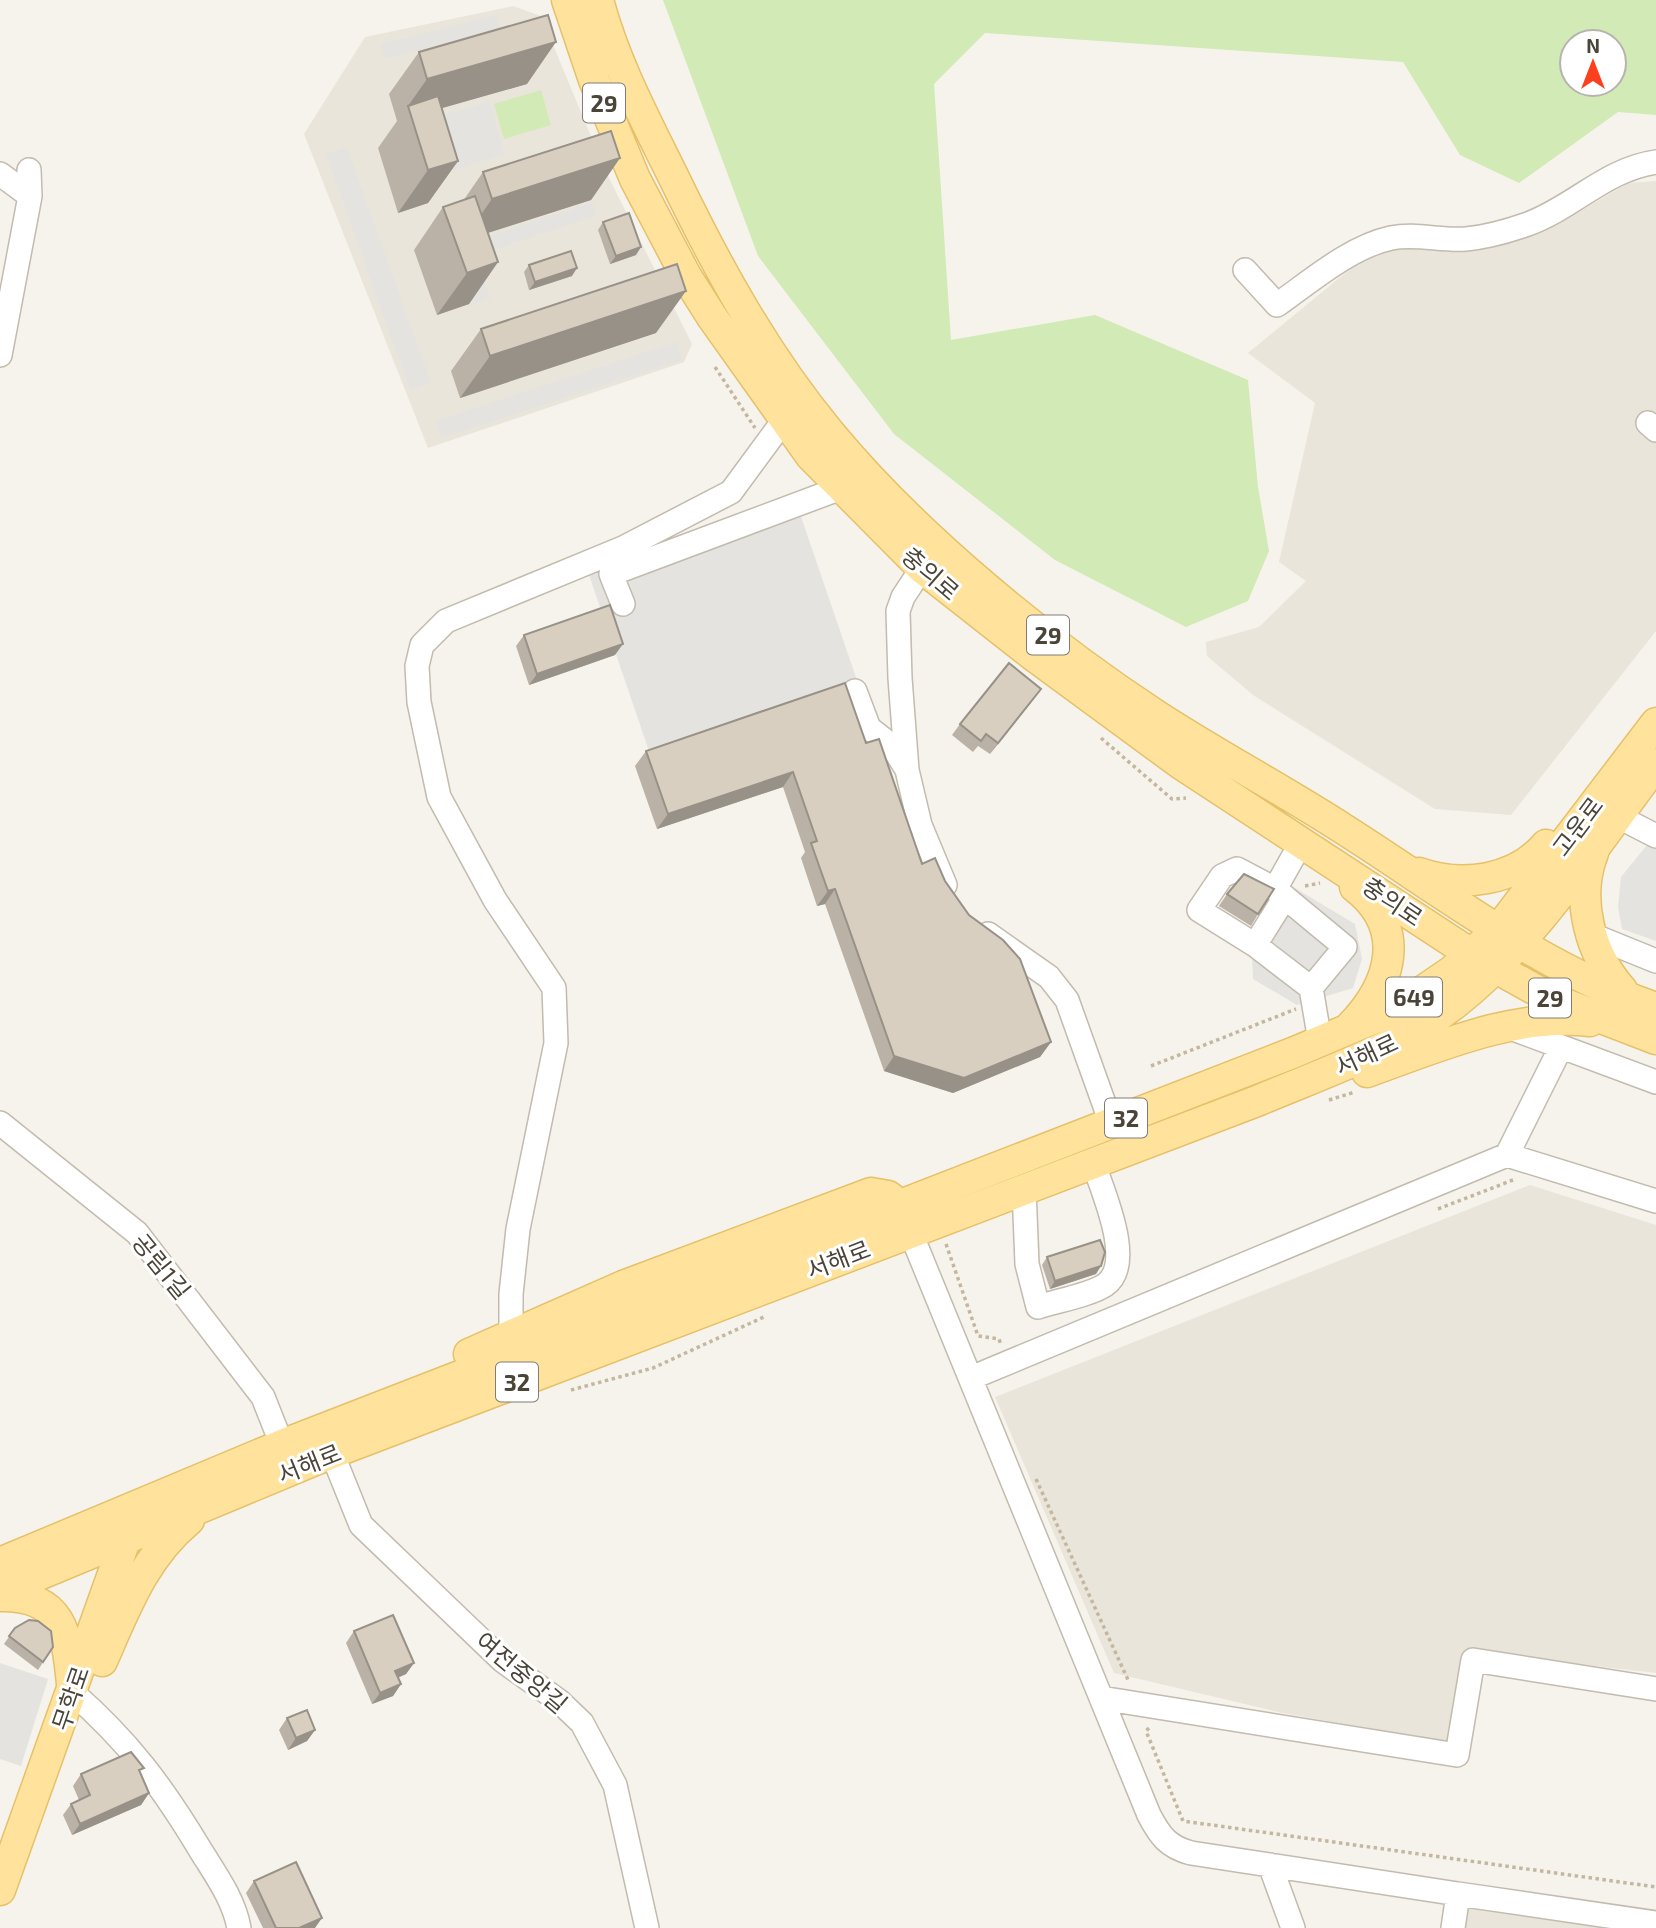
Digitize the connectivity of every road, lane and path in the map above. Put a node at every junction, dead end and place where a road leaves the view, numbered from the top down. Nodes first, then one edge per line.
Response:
1 (568, 0) edge
2 (598, 0) edge
3 (1656, 162) edge
4 (29, 170) dead end
5 (0, 174) edge
6 (30, 196) junction
7 (700, 231) junction
8 (670, 246) junction
9 (1245, 270) dead end
10 (0, 355) edge
11 (784, 420) junction
12 (841, 488) junction
13 (922, 568) junction
14 (622, 604) dead end
15 (855, 691) dead end
16 (1656, 723) edge
17 (1656, 764) edge
18 (907, 770) junction
19 (1617, 816) junction
20 (1339, 826) junction
21 (1588, 833) junction
22 (1656, 836) edge
23 (1312, 850) junction
24 (1396, 864) junction
25 (1280, 893) junction
26 (954, 899) edge
27 (970, 922) edge
28 (1592, 935) junction
29 (1510, 936) junction
30 (1255, 944) junction
31 (1483, 960) junction
32 (1656, 961) edge
33 (1311, 988) junction
34 (1622, 996) junction
35 (1656, 1008) edge
36 (1608, 1023) junction
37 (1350, 1027) junction
38 (1508, 1027) junction
39 (1656, 1039) edge
40 (1320, 1041) junction
41 (1560, 1049) junction
42 (1359, 1059) junction
43 (1656, 1082) edge
44 (1356, 1092) dead end
45 (1258, 1101) junction
46 (1319, 1104) dead end
47 (1111, 1123) junction
48 (0, 1124) edge
49 (1507, 1155) junction
50 (1093, 1163) junction
51 (1522, 1176) dead end
52 (1024, 1189) junction
53 (1656, 1201) edge
54 (1433, 1211) dead end
55 (909, 1228) junction
56 (778, 1311) dead end
57 (511, 1334) junction
58 (1007, 1363) junction
59 (971, 1378) junction
60 (560, 1393) dead end
61 (282, 1445) junction
62 (332, 1453) junction
63 (1031, 1467) dead end
64 (136, 1505) junction
65 (208, 1505) junction
66 (126, 1539) junction
67 (0, 1563) edge
68 (0, 1594) edge
69 (1656, 1689) edge
70 (72, 1692) junction
71 (1101, 1698) junction
72 (1152, 1706) junction
73 (1270, 1865) junction
74 (1656, 1887) edge
75 (0, 1890) edge
76 (1458, 1894) junction
77 (1656, 1923) edge
78 (239, 1928) edge
79 (647, 1928) edge
80 (1293, 1928) edge
81 (1453, 1928) edge

1 - 8 main road, 충의로 / 29
2 - 7 main road, 충의로 / 29
3 - 9 street
4 - 6 street
5 - 6 street
6 - 10 street
7 - 8 main road
7 - 20 main road, 충의로 / 29
8 - 11 main road, 충의로 / 29
11 - 12 main road, 충의로 / 29
11 - 57 street
12 - 13 main road, 충의로 / 29
12 - 14 street
13 - 18 street
13 - 23 main road, 충의로 / 29
15 - 18 street
16 - 21 main road, 고운로
17 - 19 main road, 고운로
18 - 26 street
19 - 21 main road, 고운로
19 - 22 street
20 - 23 main road
20 - 24 main road, 충의로 / 29
21 - 24 main road
21 - 28 main road
21 - 29 main road, 고운로
23 - 25 street
23 - 31 main road, 충의로 / 29
23 - 37 main road, 32
24 - 29 main road, 충의로 / 29
25 - 30 street
25 - 30 street
25 - 33 street
27 - 47 street
28 - 32 street
28 - 34 main road
29 - 31 main road, 32
29 - 34 main road, 29
30 - 33 street
31 - 36 main road, 29
31 - 37 main road, 서해로 / 649
31 - 42 main road, 서해로 / 32
33 - 40 street
34 - 35 main road, 29
34 - 36 main road
36 - 38 main road
36 - 39 main road, 29
37 - 40 main road, 서해로 / 32
37 - 42 main road
38 - 41 street
38 - 45 main road
40 - 47 main road, 서해로 / 32
41 - 43 street
41 - 49 street
42 - 45 main road, 서해로 / 32
44 - 46 path
45 - 50 main road, 서해로 / 32
47 - 55 main road, 서해로 / 32
48 - 61 street, 공림1길
49 - 53 street
49 - 58 street
50 - 52 main road, 서해로 / 32
50 - 52 street
51 - 54 path
52 - 55 main road, 서해로 / 32
55 - 57 main road
55 - 58 path
55 - 59 street
55 - 61 main road, 서해로 / 32
55 - 62 main road, 서해로 / 32
56 - 60 path
57 - 61 main road
58 - 59 street
59 - 71 street
61 - 64 main road, 서해로 / 32
62 - 65 main road, 서해로 / 32
62 - 79 street, 여전중앙길
63 - 72 path
64 - 66 main road, 무학로
64 - 67 main road, 서해로 / 32
65 - 66 main road, 서해로 / 32
65 - 70 main road
66 - 68 main road, 서해로 / 32
66 - 70 main road, 무학로
68 - 70 main road
69 - 72 street
70 - 75 main road, 무학로
70 - 78 street
71 - 72 street
71 - 73 street
72 - 74 path
73 - 76 street
73 - 80 street
76 - 77 street
76 - 81 street

